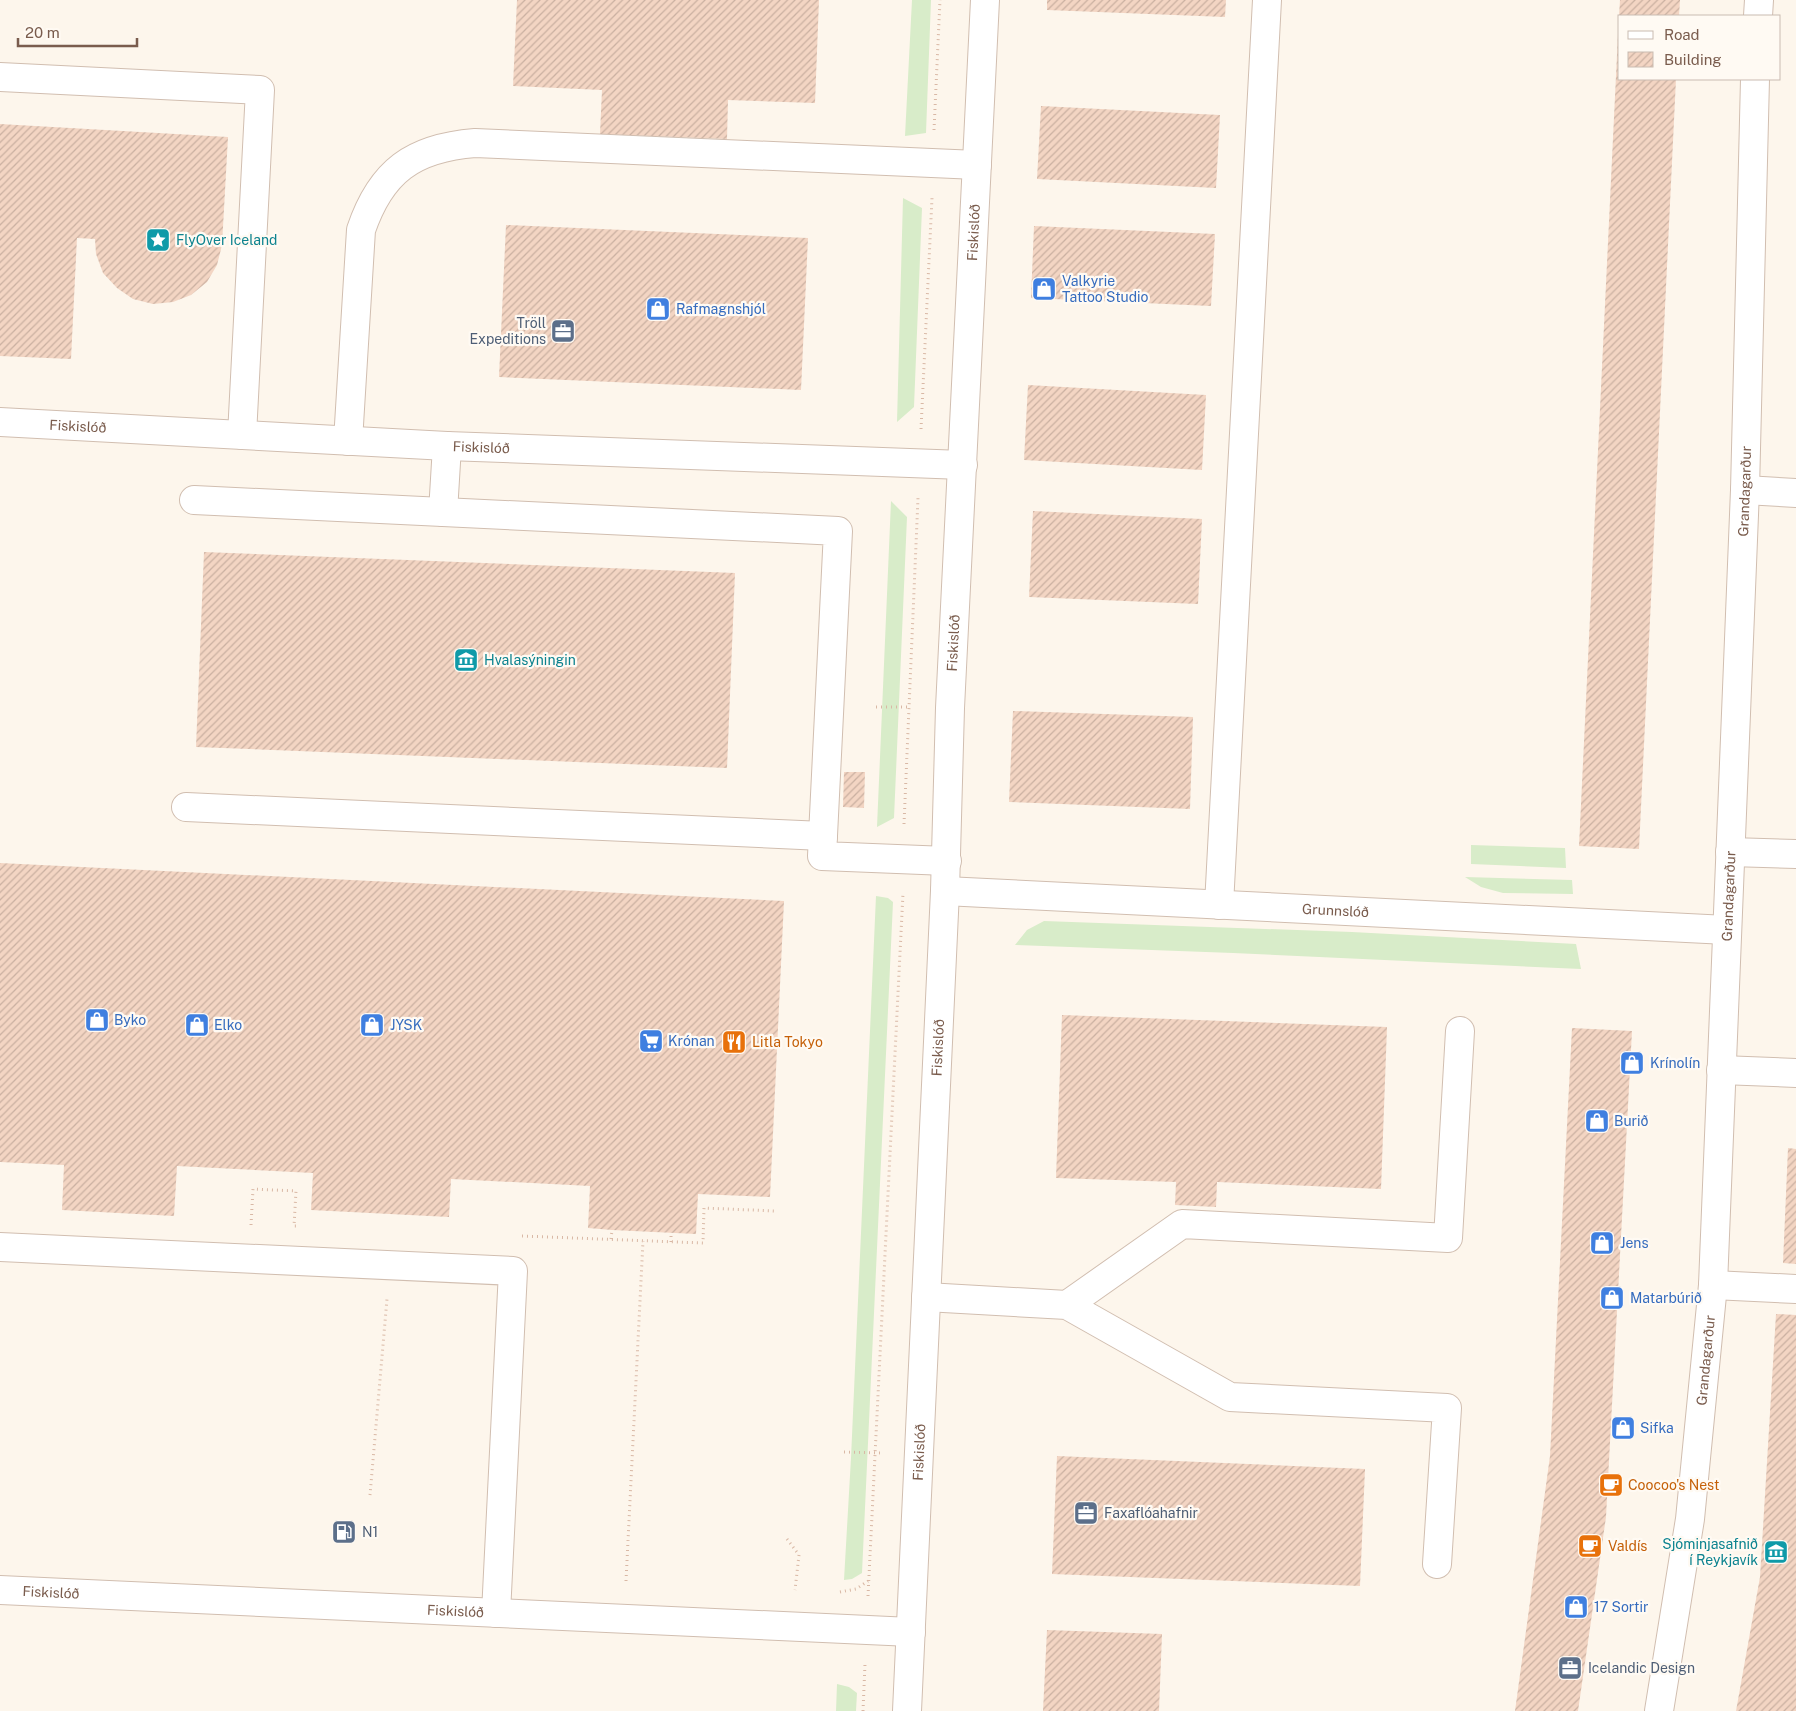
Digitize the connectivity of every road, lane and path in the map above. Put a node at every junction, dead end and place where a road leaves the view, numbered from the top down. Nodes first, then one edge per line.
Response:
1 (940, 0) edge
2 (985, 0) edge
3 (1267, 0) edge
4 (1759, 0) edge
5 (1758, 15) edge
6 (0, 77) edge
7 (1755, 80) edge
8 (934, 129) dead end
9 (977, 166) junction
10 (931, 209) dead end
11 (923, 395) dead end
12 (0, 422) edge
13 (242, 435) junction
14 (348, 440) junction
15 (447, 446) junction
16 (963, 464) junction
17 (1745, 490) junction
18 (1796, 493) edge
19 (194, 500) dead end
20 (443, 512) junction
21 (916, 525) dead end
22 (876, 707) dead end
23 (909, 708) junction
24 (186, 807) dead end
25 (905, 813) dead end
26 (823, 836) junction
27 (1730, 852) junction
28 (1796, 854) edge
29 (947, 861) junction
30 (946, 891) junction
31 (1219, 905) junction
32 (902, 906) dead end
33 (1727, 930) junction
34 (1460, 1031) dead end
35 (1721, 1070) junction
36 (1796, 1073) edge
37 (775, 1211) dead end
38 (251, 1226) dead end
39 (304, 1226) dead end
40 (612, 1230) dead end
41 (671, 1232) dead end
42 (515, 1235) dead end
43 (611, 1239) junction
44 (643, 1241) junction
45 (671, 1242) junction
46 (0, 1247) edge
47 (1713, 1285) junction
48 (1796, 1289) edge
49 (926, 1297) junction
50 (387, 1298) dead end
51 (1067, 1305) junction
52 (844, 1452) dead end
53 (876, 1453) junction
54 (370, 1495) dead end
55 (787, 1539) dead end
56 (1437, 1564) dead end
57 (626, 1581) dead end
58 (0, 1590) edge
59 (795, 1590) dead end
60 (837, 1592) dead end
61 (496, 1614) junction
62 (911, 1632) junction
63 (864, 1683) dead end
64 (863, 1711) edge
65 (907, 1711) edge
66 (1659, 1711) edge

1 - 8 path
2 - 9 street, Fiskislóð
3 - 31 street
4 - 5 street
6 - 13 street
7 - 17 street, Grandagarður
9 - 14 street
9 - 16 street, Fiskislóð
10 - 11 path
12 - 13 street, Fiskislóð
13 - 14 street, Fiskislóð
14 - 15 street, Fiskislóð
15 - 16 street, Fiskislóð
15 - 20 street
16 - 29 street, Fiskislóð
17 - 18 street
17 - 27 street, Grandagarður
19 - 20 street
20 - 26 street
21 - 23 path
22 - 23 path
23 - 25 path
24 - 26 street
26 - 29 street
27 - 28 street
27 - 33 street, Grandagarður
29 - 30 street, Fiskislóð
30 - 31 street, Grunnslóð
30 - 49 street, Fiskislóð
31 - 33 street, Grunnslóð
32 - 53 path
33 - 35 street, Grandagarður
34 - 51 street
35 - 36 street
35 - 47 street, Grandagarður
37 - 45 path
38 - 39 path
40 - 43 path
41 - 45 path
42 - 43 path
43 - 44 path
44 - 45 path
44 - 57 path
46 - 61 street
47 - 48 street
47 - 66 street, Grandagarður
49 - 51 street
49 - 62 street, Fiskislóð
50 - 54 path
51 - 56 street
52 - 53 path
53 - 60 path
55 - 59 path
58 - 61 street, Fiskislóð
61 - 62 street, Fiskislóð
62 - 65 street, Fiskislóð
63 - 64 path

